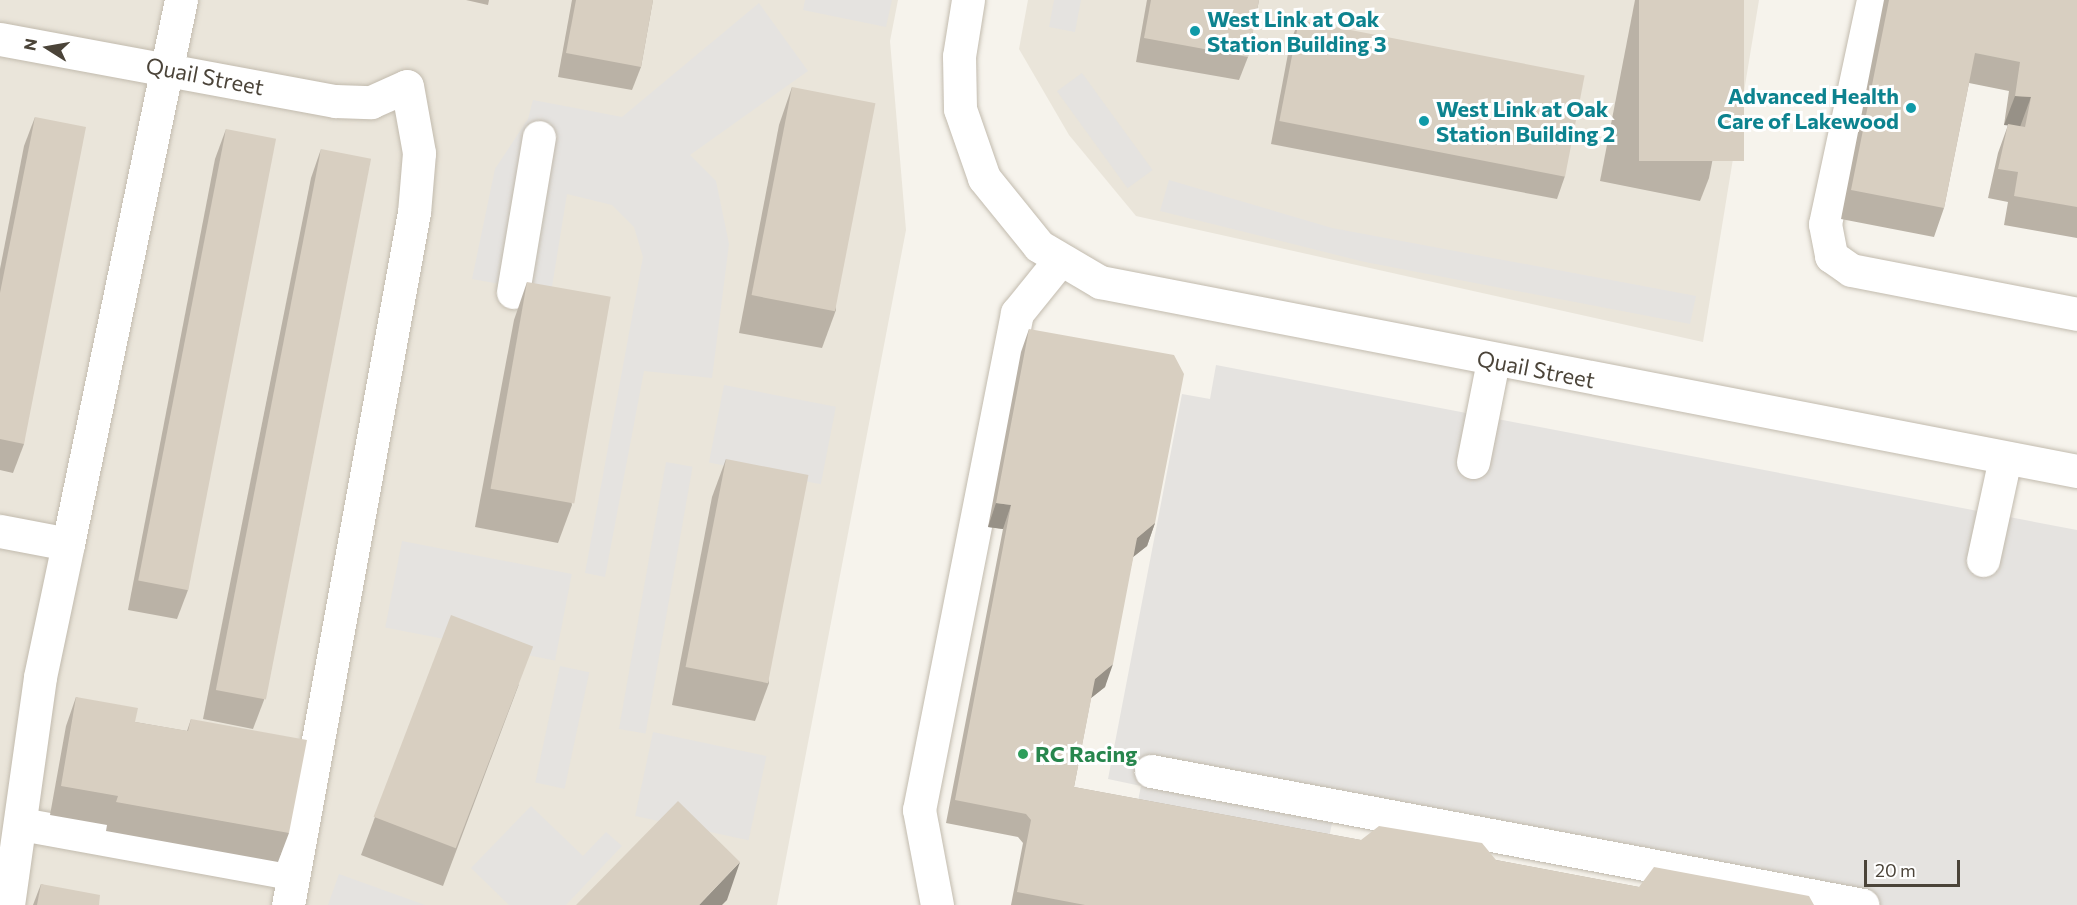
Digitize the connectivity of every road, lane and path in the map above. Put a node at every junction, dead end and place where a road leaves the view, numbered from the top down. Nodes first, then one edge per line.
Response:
1 (181, 0) edge
2 (968, 0) edge
3 (1873, 0) edge
4 (0, 39) edge
5 (166, 69) junction
6 (539, 137) dead end
7 (1059, 261) junction
8 (513, 292) dead end
9 (2077, 314) edge
10 (1493, 361) junction
11 (2005, 458) junction
12 (1473, 462) dead end
13 (2077, 471) edge
14 (0, 531) edge
15 (68, 544) junction
16 (1983, 560) dead end
17 (1151, 771) dead end
18 (21, 824) junction
19 (291, 873) junction
20 (8, 905) edge
21 (288, 905) edge
22 (937, 905) edge
23 (1863, 905) edge

1 - 5 street
2 - 7 street, Quail Street
3 - 9 street
4 - 5 street, Quail Street
5 - 15 street
5 - 19 street, Quail Street
6 - 8 street
7 - 10 street, Quail Street
7 - 22 street
10 - 11 street, Quail Street
10 - 12 street
11 - 13 street, Quail Street
11 - 16 street
14 - 15 street
15 - 18 street
17 - 23 street
18 - 19 street
18 - 20 street
19 - 21 street

